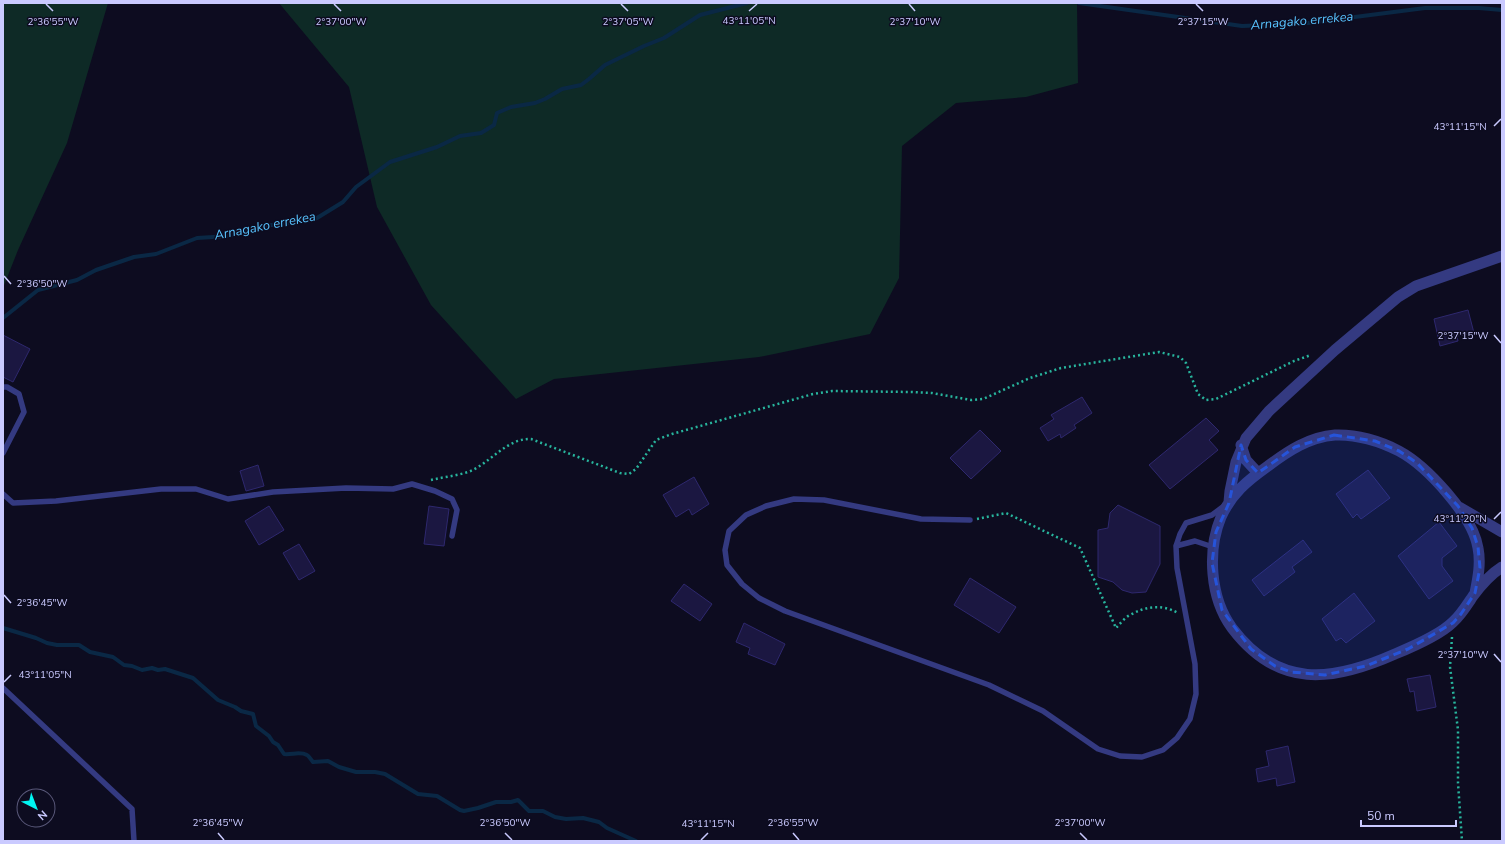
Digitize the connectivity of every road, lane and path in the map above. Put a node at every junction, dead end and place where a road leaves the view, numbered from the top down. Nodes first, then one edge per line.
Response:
1 (1502, 256) edge
2 (1314, 354) dead end
3 (3, 387) edge
4 (1241, 445) junction
5 (3, 453) edge
6 (1258, 473) junction
7 (412, 484) junction
8 (3, 494) edge
9 (1229, 503) junction
10 (1458, 506) junction
11 (970, 520) joint
12 (1502, 532) edge
13 (452, 536) dead end
14 (1176, 546) junction
15 (1213, 547) junction
16 (1502, 567) edge
17 (1475, 593) junction
18 (1186, 618) junction
19 (1453, 623) junction
20 (3, 688) edge
21 (134, 841) edge
22 (1462, 841) edge

1 - 4 street
2 - 7 path
3 - 5 lane
4 - 6 street
4 - 9 street
6 - 9 street
6 - 10 street
7 - 8 lane
7 - 13 lane
9 - 14 lane
9 - 15 street
10 - 12 street
10 - 17 street
11 - 18 path
11 - 18 lane
14 - 15 lane
14 - 18 lane
15 - 19 street
16 - 17 street
17 - 19 street
19 - 22 path
20 - 21 lane

